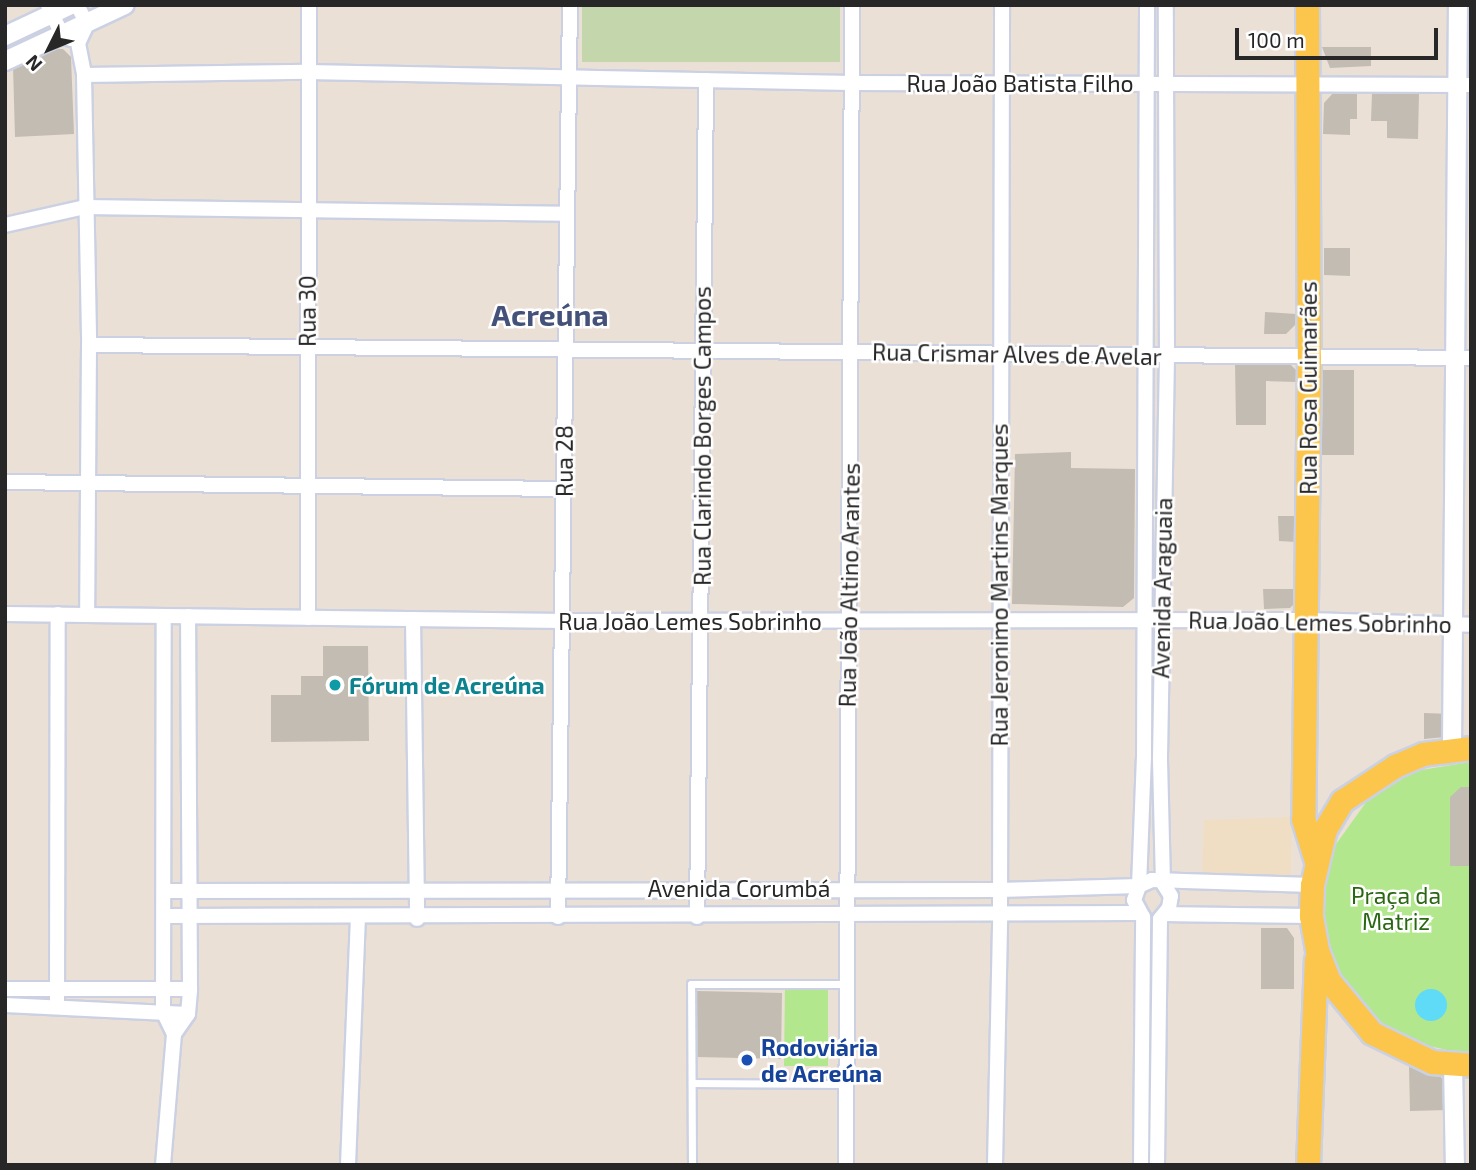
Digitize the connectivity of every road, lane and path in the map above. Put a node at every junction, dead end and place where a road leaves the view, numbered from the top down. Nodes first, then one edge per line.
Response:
1 (71, 5) edge
2 (77, 5) edge
3 (125, 5) edge
4 (309, 5) edge
5 (570, 5) edge
6 (852, 5) edge
7 (1002, 5) edge
8 (1147, 5) edge
9 (1166, 5) edge
10 (1307, 5) edge
11 (1458, 5) edge
12 (50, 10) edge
13 (87, 24) junction
14 (5, 36) edge
15 (70, 39) junction
16 (5, 61) edge
17 (308, 72) junction
18 (84, 75) junction
19 (570, 78) junction
20 (706, 80) junction
21 (851, 83) junction
22 (1003, 83) junction
23 (1146, 83) junction
24 (1166, 83) junction
25 (1307, 84) junction
26 (1464, 85) edge
27 (85, 207) junction
28 (308, 209) junction
29 (566, 214) junction
30 (1146, 218) junction
31 (1166, 218) junction
32 (1464, 220) edge
33 (5, 225) edge
34 (89, 345) junction
35 (307, 346) junction
36 (564, 348) junction
37 (701, 350) junction
38 (851, 351) junction
39 (1000, 353) junction
40 (1145, 356) junction
41 (1167, 356) junction
42 (1309, 357) junction
43 (1463, 358) edge
44 (5, 482) edge
45 (85, 485) junction
46 (307, 487) junction
47 (1144, 488) junction
48 (1463, 488) edge
49 (564, 489) junction
50 (1163, 489) junction
51 (5, 614) edge
52 (58, 614) junction
53 (87, 615) junction
54 (164, 616) junction
55 (188, 616) junction
56 (308, 618) junction
57 (413, 619) junction
58 (1160, 619) junction
59 (848, 620) junction
60 (1143, 620) junction
61 (1307, 620) junction
62 (564, 621) junction
63 (702, 621) junction
64 (998, 623) junction
65 (1462, 625) edge
66 (1462, 748) edge
67 (1144, 757) junction
68 (1160, 757) junction
69 (1304, 771) junction
70 (1342, 801) junction
71 (1316, 861) junction
72 (1163, 883) junction
73 (1312, 885) junction
74 (1139, 886) junction
75 (846, 887) junction
76 (698, 888) junction
77 (559, 889) junction
78 (187, 890) junction
79 (415, 890) junction
80 (999, 890) junction
81 (164, 891) junction
82 (1141, 915) junction
83 (164, 916) junction
84 (188, 916) junction
85 (358, 916) junction
86 (1000, 916) junction
87 (1163, 916) junction
88 (1311, 916) junction
89 (558, 917) junction
90 (697, 917) junction
91 (846, 917) junction
92 (417, 919) junction
93 (1317, 950) junction
94 (844, 984) junction
95 (164, 988) junction
96 (5, 989) edge
97 (57, 989) junction
98 (190, 989) junction
99 (5, 1005) edge
100 (57, 1005) junction
101 (163, 1011) junction
102 (188, 1014) junction
103 (174, 1034) junction
104 (1151, 1051) junction
105 (1462, 1065) edge
106 (692, 1083) junction
107 (845, 1084) junction
108 (163, 1165) edge
109 (348, 1165) edge
110 (692, 1165) edge
111 (846, 1165) edge
112 (995, 1165) edge
113 (1141, 1165) edge
114 (1157, 1165) edge
115 (1308, 1165) edge
116 (1455, 1165) edge

1 - 12 street
2 - 13 street
3 - 13 street
4 - 17 street, Rua 30
5 - 19 street, Rua 28
6 - 21 street, Rua João Altino Arantes
7 - 22 street, Rua Jeronimo Martins Marques
8 - 23 street, Avenida Araguaia
9 - 24 street, Avenida Araguaia
10 - 25 main road, Rua Rosa Guimarães
11 - 26 street
12 - 14 street
12 - 15 street
13 - 15 street
15 - 16 street
15 - 18 street
17 - 18 street, Rua João Batista Filho
17 - 19 street, Rua João Batista Filho
17 - 28 street, Rua 30
18 - 27 street
19 - 20 street, Rua João Batista Filho
19 - 29 street, Rua 28
20 - 21 street, Rua João Batista Filho
20 - 37 street, Rua Clarindo Borges Campos
21 - 22 street, Rua João Batista Filho
21 - 38 street, Rua João Altino Arantes
22 - 23 street, Rua João Batista Filho
22 - 39 street, Rua Jeronimo Martins Marques
23 - 24 street, Rua João Batista Filho
23 - 30 street, Avenida Araguaia
24 - 25 street, Rua João Batista Filho
24 - 31 street, Avenida Araguaia
25 - 26 street, Rua João Batista Filho
25 - 42 main road, Rua Rosa Guimarães
26 - 32 street
27 - 28 street
27 - 33 street
27 - 34 street
28 - 29 street
28 - 35 street, Rua 30
29 - 36 street, Rua 28
30 - 31 street
30 - 40 street, Avenida Araguaia
31 - 41 street, Avenida Araguaia
32 - 43 street
34 - 35 street, Rua Crismar Alves de Avelar
34 - 45 street
35 - 36 street, Rua Crismar Alves de Avelar
35 - 46 street, Rua 30
36 - 37 street, Rua Crismar Alves de Avelar
36 - 49 street, Rua 28
37 - 38 street, Rua Crismar Alves de Avelar
37 - 63 street, Rua Clarindo Borges Campos
38 - 39 street, Rua Crismar Alves de Avelar
38 - 59 street, Rua João Altino Arantes
39 - 40 street, Rua Crismar Alves de Avelar
39 - 64 street, Rua Jeronimo Martins Marques
40 - 41 street, Rua Crismar Alves de Avelar
40 - 47 street, Avenida Araguaia
41 - 42 street, Rua Crismar Alves de Avelar
41 - 50 street, Avenida Araguaia
42 - 43 street, Rua Crismar Alves de Avelar
42 - 61 main road, Rua Rosa Guimarães
43 - 48 street
44 - 45 street
45 - 46 street
45 - 53 street
46 - 49 street
46 - 56 street, Rua 30
47 - 50 street
47 - 60 street, Avenida Araguaia
48 - 65 street
49 - 62 street, Rua 28
50 - 58 street, Avenida Araguaia
51 - 52 street, Rua João Lemes Sobrinho
52 - 53 street, Rua João Lemes Sobrinho
52 - 97 street
53 - 54 street, Rua João Lemes Sobrinho
54 - 55 street, Rua João Lemes Sobrinho
54 - 81 street
55 - 56 street, Rua João Lemes Sobrinho
55 - 78 street
56 - 57 street, Rua João Lemes Sobrinho
57 - 62 street, Rua João Lemes Sobrinho
57 - 79 street
58 - 60 street, Rua João Lemes Sobrinho
58 - 61 street, Rua João Lemes Sobrinho
58 - 68 street, Avenida Araguaia
59 - 63 street, Rua João Lemes Sobrinho
59 - 64 street, Rua João Lemes Sobrinho
59 - 75 street, Rua João Altino Arantes
60 - 64 street, Rua João Lemes Sobrinho
60 - 67 street, Avenida Araguaia
61 - 65 street, Rua João Lemes Sobrinho
61 - 69 main road, Rua Rosa Guimarães
62 - 63 street, Rua João Lemes Sobrinho
62 - 77 street, Rua 28
63 - 76 street, Rua Clarindo Borges Campos
64 - 80 street, Rua Jeronimo Martins Marques
65 - 66 street
66 - 70 main road
67 - 68 street
67 - 74 street, Avenida Araguaia
68 - 72 street, Avenida Araguaia
69 - 70 main road, Rua Rosa Guimarães
69 - 71 main road, Rua Rosa Guimarães
70 - 71 main road
71 - 73 main road
72 - 73 street, Avenida Corumbá
72 - 74 street, Avenida Corumbá
72 - 87 street, Avenida Araguaia
73 - 88 main road
74 - 80 street, Avenida Corumbá
74 - 82 street, Avenida Araguaia
75 - 76 street, Avenida Corumbá
75 - 80 street, Avenida Corumbá
75 - 91 street, Rua João Altino Arantes
76 - 77 street, Avenida Corumbá
76 - 90 street, Rua Clarindo Borges Campos
77 - 79 street, Avenida Corumbá
77 - 89 street, Rua 28
78 - 79 street, Avenida Corumbá
78 - 81 street, Avenida Corumbá
78 - 84 street
79 - 92 street
80 - 86 street, Rua Jeronimo Martins Marques
81 - 83 street
82 - 86 street, Avenida Corumbá
82 - 87 street, Avenida Corumbá
82 - 104 street, Avenida Araguaia
83 - 84 street, Avenida Corumbá
83 - 95 street
84 - 85 street, Avenida Corumbá
84 - 98 street
85 - 92 street, Avenida Corumbá
85 - 109 street
86 - 91 street, Avenida Corumbá
86 - 112 street, Rua Jeronimo Martins Marques
87 - 88 street, Avenida Corumbá
87 - 104 street, Avenida Araguaia
88 - 93 main road
89 - 90 street, Avenida Corumbá
89 - 92 street, Avenida Corumbá
90 - 91 street, Avenida Corumbá
91 - 94 street, Rua João Altino Arantes
93 - 105 main road
93 - 115 main road
94 - 106 lane
94 - 107 street, Rua João Altino Arantes
95 - 97 street
95 - 98 street
95 - 101 street
96 - 97 street
97 - 100 street
98 - 102 street
99 - 100 street
100 - 101 street
101 - 102 street
101 - 103 street
102 - 103 street
103 - 108 street
104 - 113 street, Avenida Araguaia
104 - 114 street, Avenida Araguaia
105 - 116 street
106 - 107 lane
106 - 110 lane
107 - 111 street, Rua João Altino Arantes

